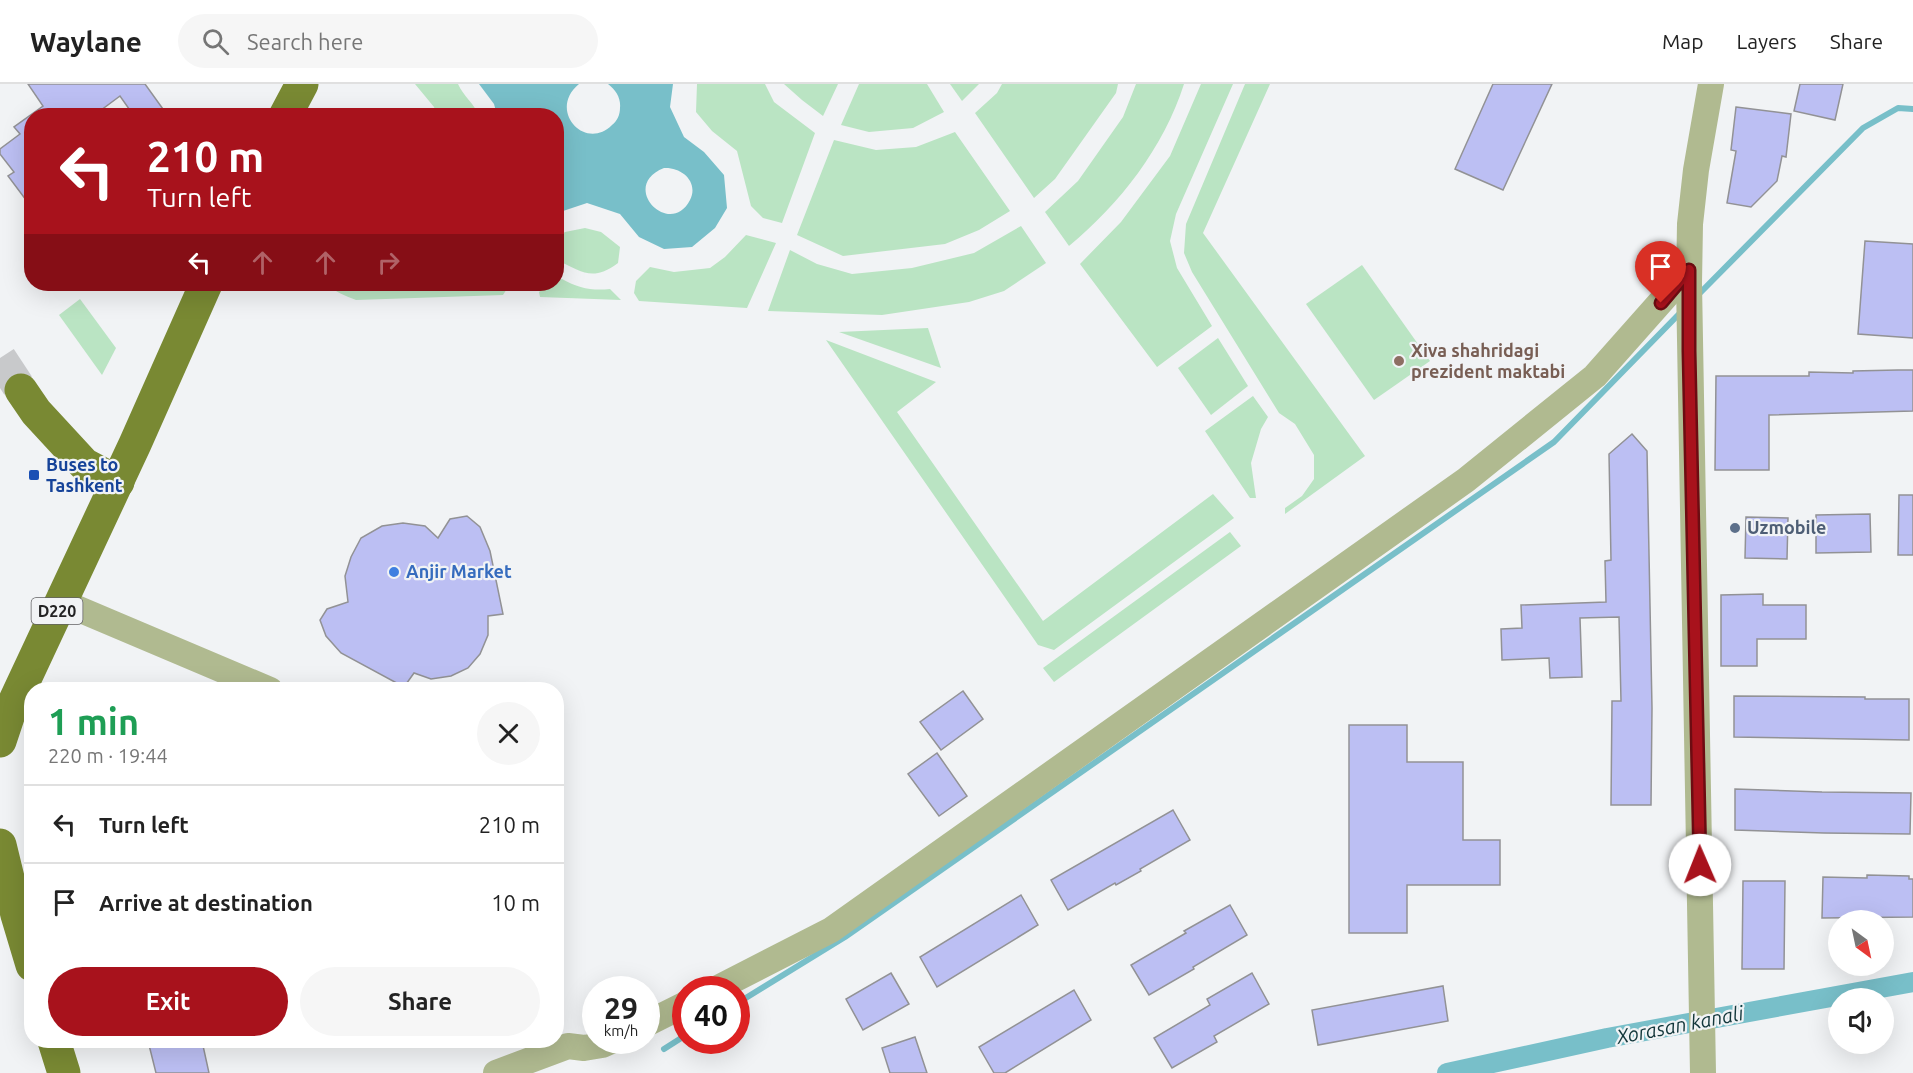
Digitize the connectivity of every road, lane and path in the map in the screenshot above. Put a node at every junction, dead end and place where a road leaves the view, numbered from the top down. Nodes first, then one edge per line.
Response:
1 (302, 84) edge
2 (1711, 84) edge
3 (289, 108) edge
4 (1689, 276) junction
5 (203, 291) edge
6 (21, 390) tunnel mouth
7 (118, 482) junction
8 (62, 602) junction
9 (251, 682) edge
10 (0, 741) edge
11 (0, 845) edge
12 (24, 938) edge
13 (741, 976) edge
14 (56, 1048) edge
15 (563, 1048) edge
16 (564, 1048) edge
17 (582, 1048) edge
18 (64, 1073) edge
19 (496, 1073) edge
20 (1703, 1073) edge

1 - 3 main road
2 - 4 street
4 - 13 street
4 - 20 street
5 - 7 main road, D220
6 - 7 main road
7 - 8 main road, D220
8 - 9 street
8 - 10 main road, D220
11 - 12 main road
14 - 18 main road
15 - 19 street
16 - 17 street

